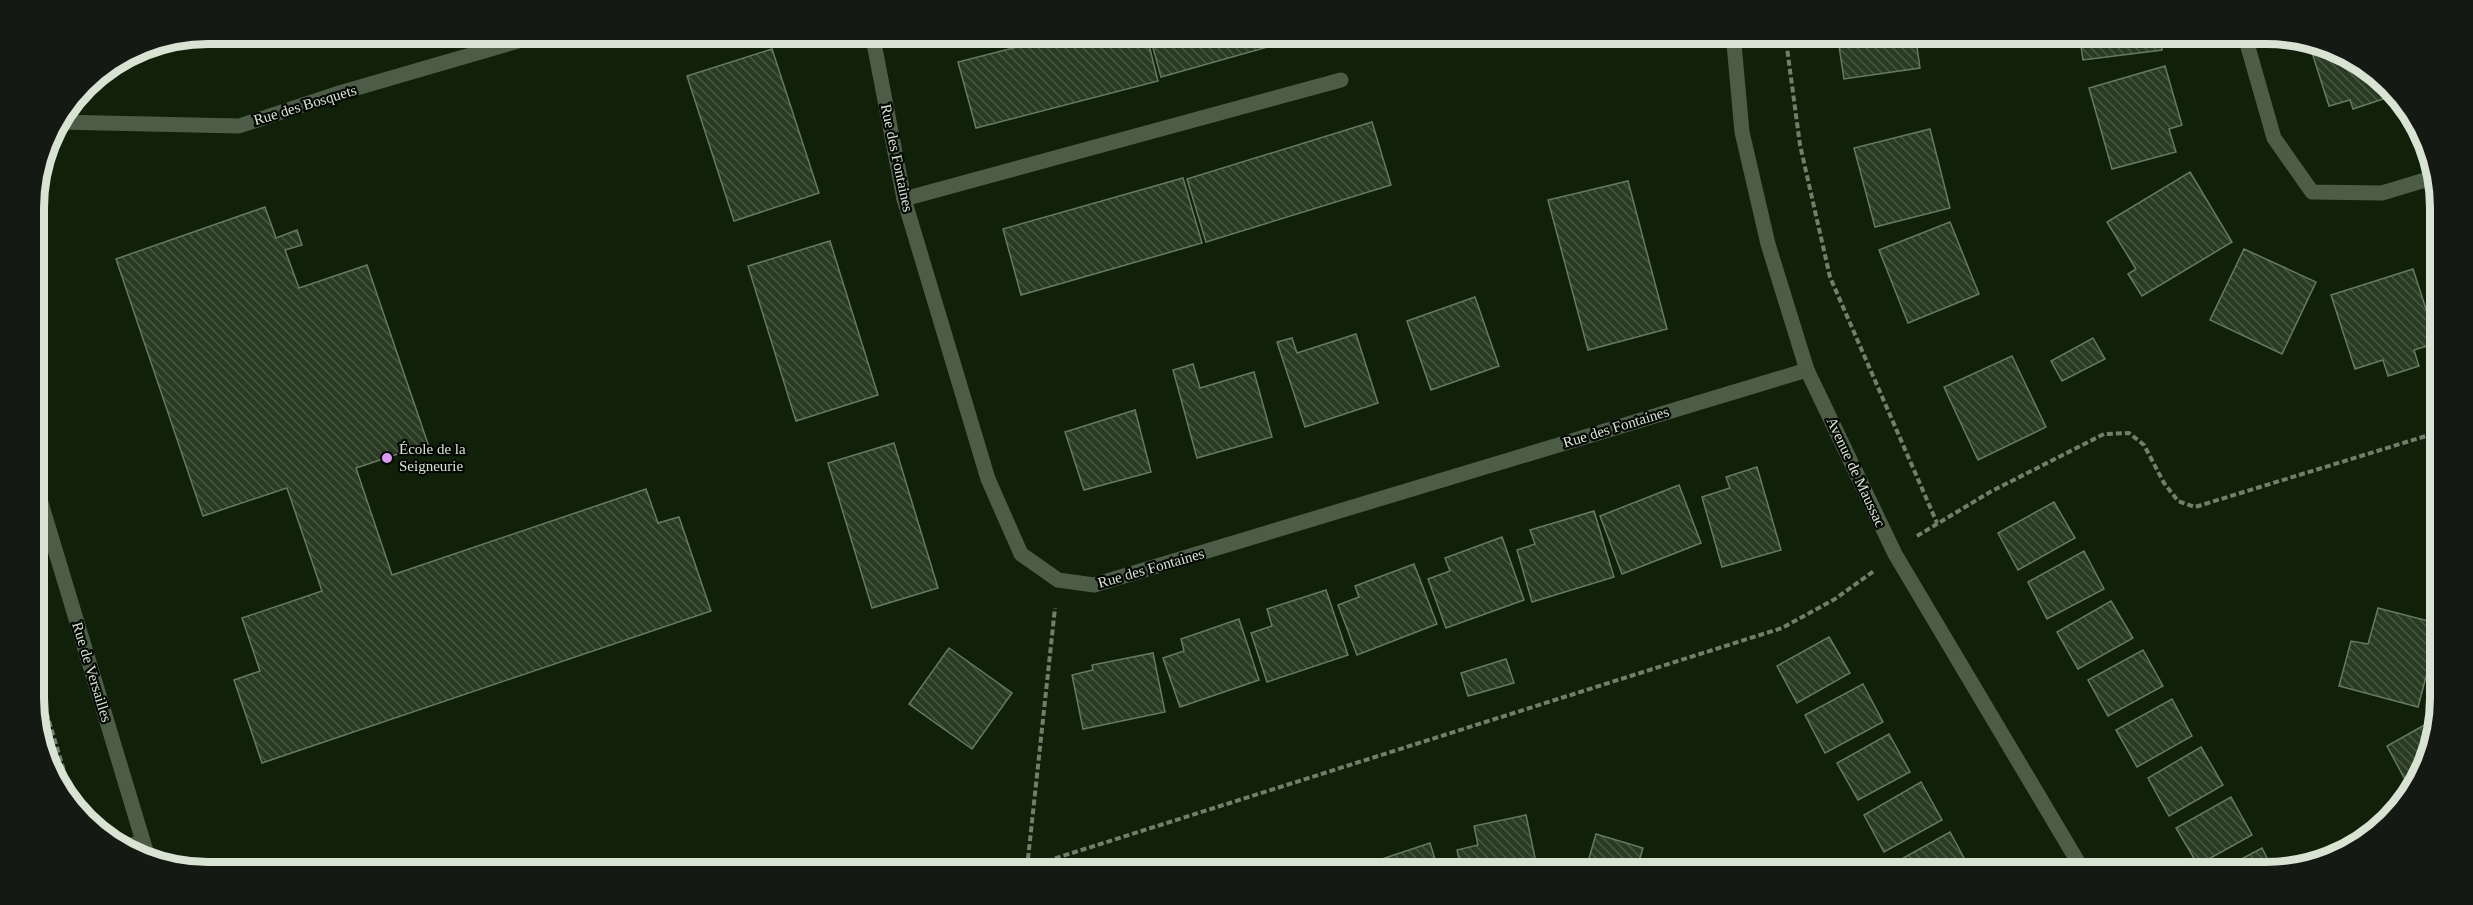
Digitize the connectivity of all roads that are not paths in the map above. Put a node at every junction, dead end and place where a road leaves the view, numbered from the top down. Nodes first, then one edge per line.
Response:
1 (508, 44) edge
2 (874, 44) edge
3 (1734, 44) edge
4 (2247, 44) edge
5 (1341, 80) dead end
6 (67, 122) edge
7 (2427, 179) edge
8 (904, 199) junction
9 (1807, 370) junction
10 (43, 511) edge
11 (143, 842) junction
12 (134, 844) edge
13 (145, 849) edge
14 (2078, 861) edge

1 - 6 street, Rue des Bosquets
2 - 8 street, Rue des Fontaines
3 - 9 street, Avenue de Maussac
4 - 7 street
5 - 8 street
8 - 9 street, Rue des Fontaines
9 - 14 street, Avenue de Maussac
10 - 11 street, Rue de Versailles
11 - 12 street
11 - 13 street, Rue de Versailles

